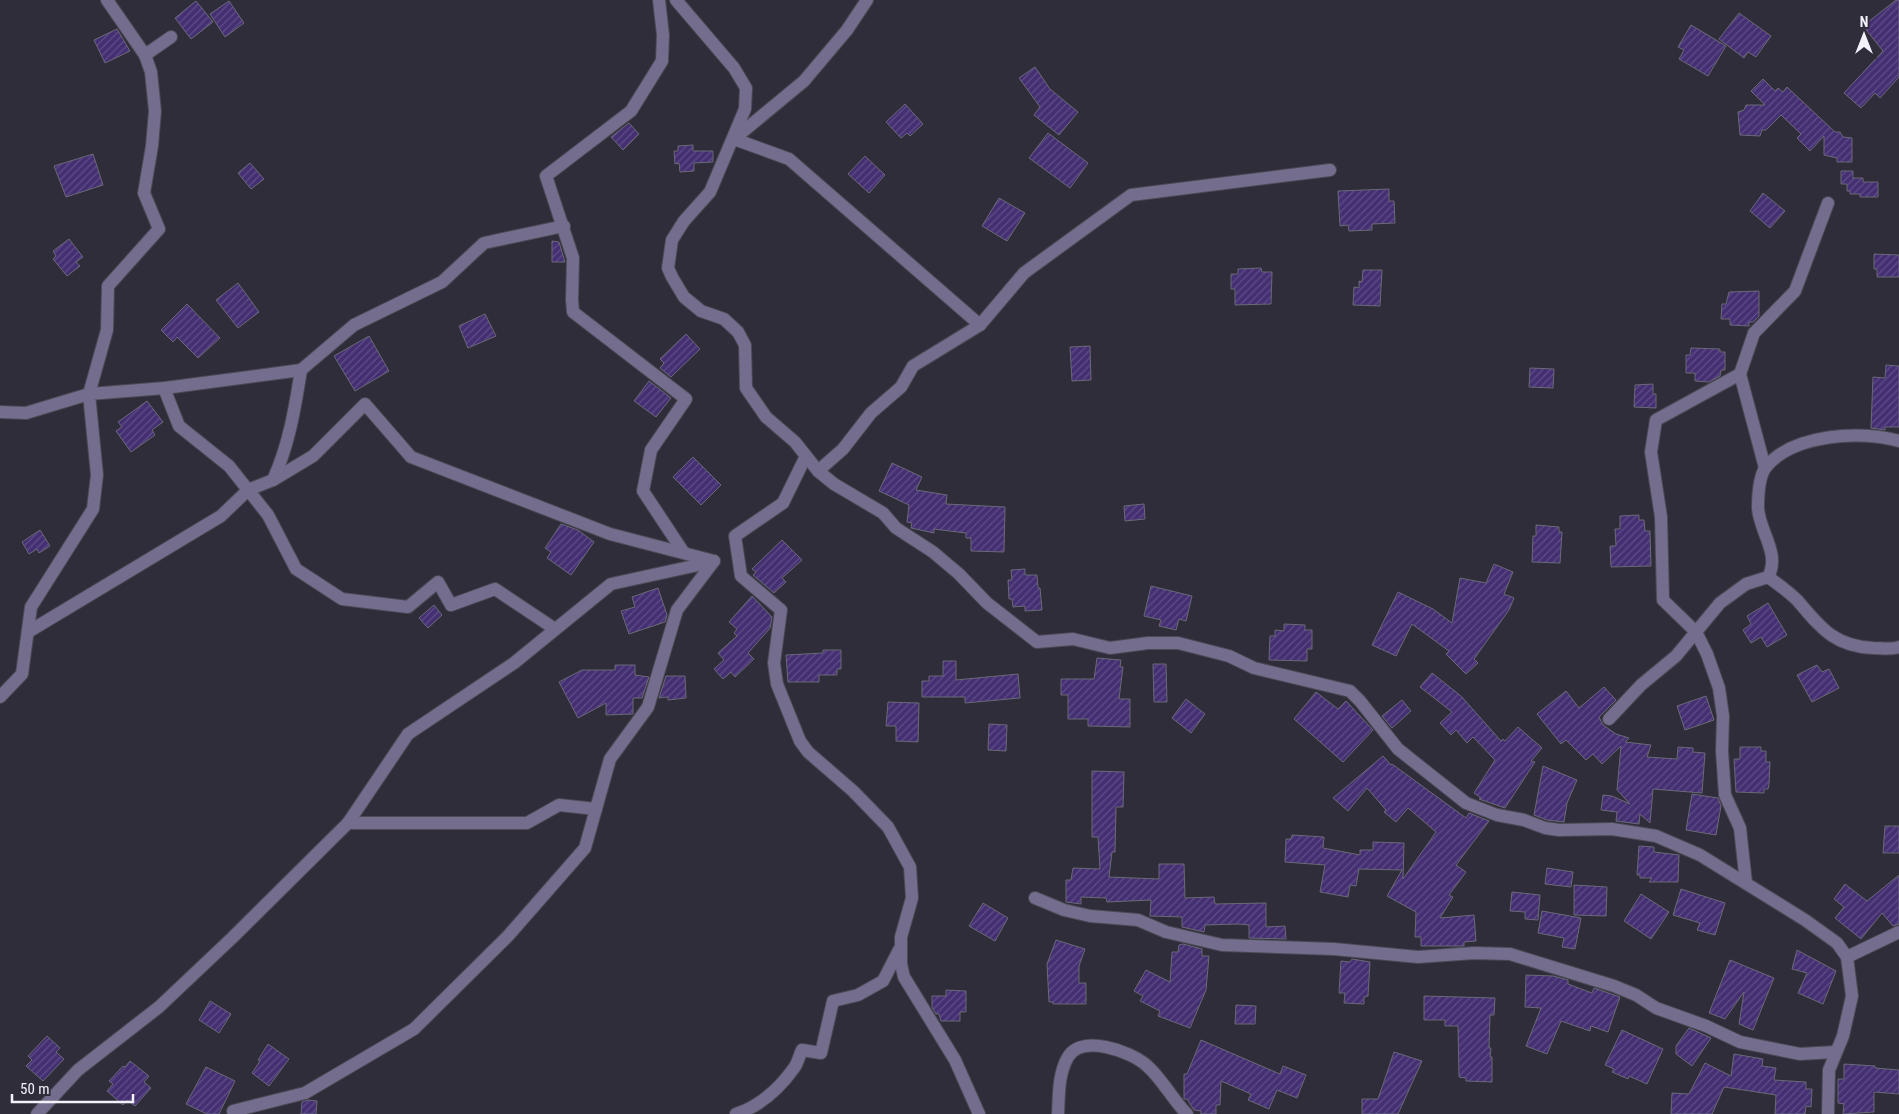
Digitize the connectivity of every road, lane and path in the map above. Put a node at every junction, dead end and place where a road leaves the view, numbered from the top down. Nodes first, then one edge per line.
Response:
1 (107, 0) edge
2 (659, 0) edge
3 (676, 0) edge
4 (867, 0) edge
5 (171, 37) dead end
6 (145, 55) junction
7 (734, 138) junction
8 (1330, 170) dead end
9 (1828, 203) dead end
10 (564, 226) junction
11 (980, 325) junction
12 (301, 370) junction
13 (1740, 374) junction
14 (164, 388) junction
15 (88, 394) junction
16 (0, 412) edge
17 (1899, 441) edge
18 (806, 456) junction
19 (1765, 468) junction
20 (818, 471) junction
21 (273, 480) junction
22 (248, 490) junction
23 (684, 553) junction
24 (714, 561) junction
25 (1768, 577) junction
26 (555, 629) junction
27 (28, 632) junction
28 (1696, 632) junction
29 (1899, 647) edge
30 (0, 697) edge
31 (1609, 719) dead end
32 (596, 809) junction
33 (348, 823) junction
34 (1746, 883) junction
35 (1034, 898) dead end
36 (1899, 932) edge
37 (900, 949) junction
38 (1847, 957) junction
39 (1835, 1052) junction
40 (232, 1111) dead end
41 (37, 1114) edge
42 (736, 1114) edge
43 (979, 1114) edge
44 (1058, 1114) edge
45 (1186, 1114) edge
46 (1828, 1114) edge

1 - 6 street
2 - 10 street
3 - 7 street
4 - 7 street
5 - 6 street
6 - 15 street
7 - 11 street
7 - 18 street
8 - 11 street
9 - 13 street
10 - 12 street
10 - 23 street
11 - 20 street
12 - 14 street
12 - 21 street
13 - 19 street
13 - 28 street
14 - 15 street
14 - 22 street
15 - 16 street
15 - 27 street
17 - 19 street
18 - 20 street
18 - 37 street
19 - 25 street
20 - 34 street
21 - 22 street
21 - 23 street
22 - 26 street
22 - 27 street
23 - 24 street
24 - 26 street
24 - 32 street
25 - 28 street
25 - 29 street
26 - 33 street
27 - 30 street
28 - 31 street
28 - 34 street
32 - 33 street
32 - 40 street
33 - 41 street
34 - 38 street
35 - 39 street
36 - 38 street
37 - 42 street
37 - 43 street
38 - 39 street
39 - 46 street
44 - 45 street

